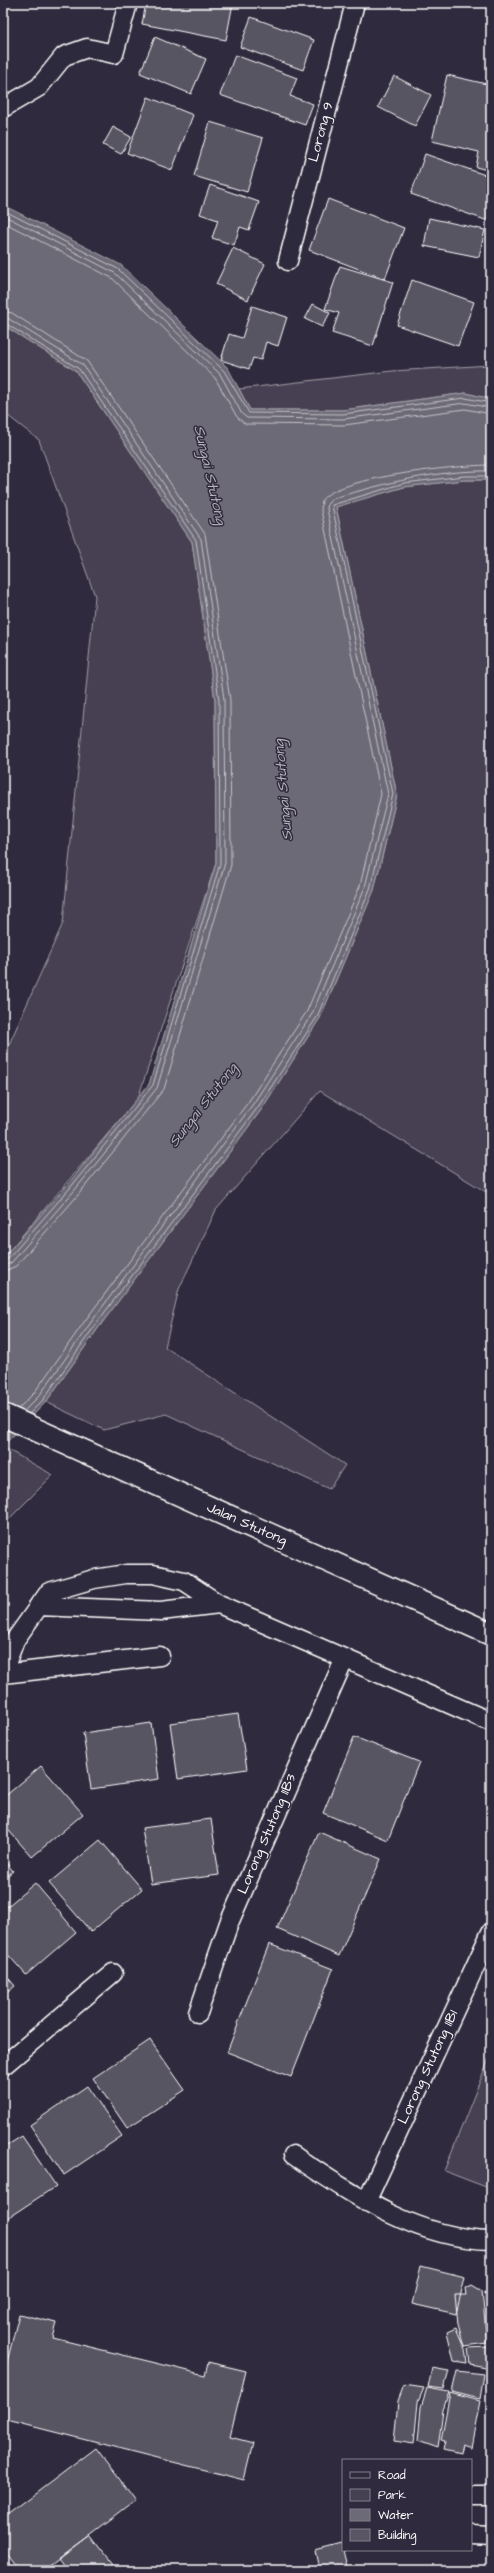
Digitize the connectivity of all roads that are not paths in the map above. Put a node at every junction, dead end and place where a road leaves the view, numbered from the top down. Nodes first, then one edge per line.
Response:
1 (128, 3) edge
2 (355, 3) edge
3 (3, 108) edge
4 (288, 261) dead end
5 (3, 1415) edge
6 (219, 1604) junction
7 (38, 1606) junction
8 (491, 1634) edge
9 (160, 1656) dead end
10 (345, 1658) junction
11 (3, 1673) edge
12 (491, 1722) edge
13 (491, 1932) edge
14 (113, 1973) dead end
15 (198, 2013) dead end
16 (3, 2066) edge
17 (293, 2155) dead end
18 (366, 2202) junction
19 (491, 2240) edge
20 (472, 2495) edge
21 (491, 2495) edge
22 (472, 2535) edge
23 (491, 2536) edge

1 - 3 street
2 - 4 street, Lorong 9
5 - 8 main road, Jalan Stutong
6 - 7 street
6 - 7 street
6 - 10 street
7 - 11 street
9 - 11 street
10 - 12 street
10 - 15 street, Lorong Stutong 11B3
13 - 18 street, Lorong Stutong 11B1
14 - 16 street
17 - 18 street
18 - 19 street
20 - 21 street
22 - 23 street

